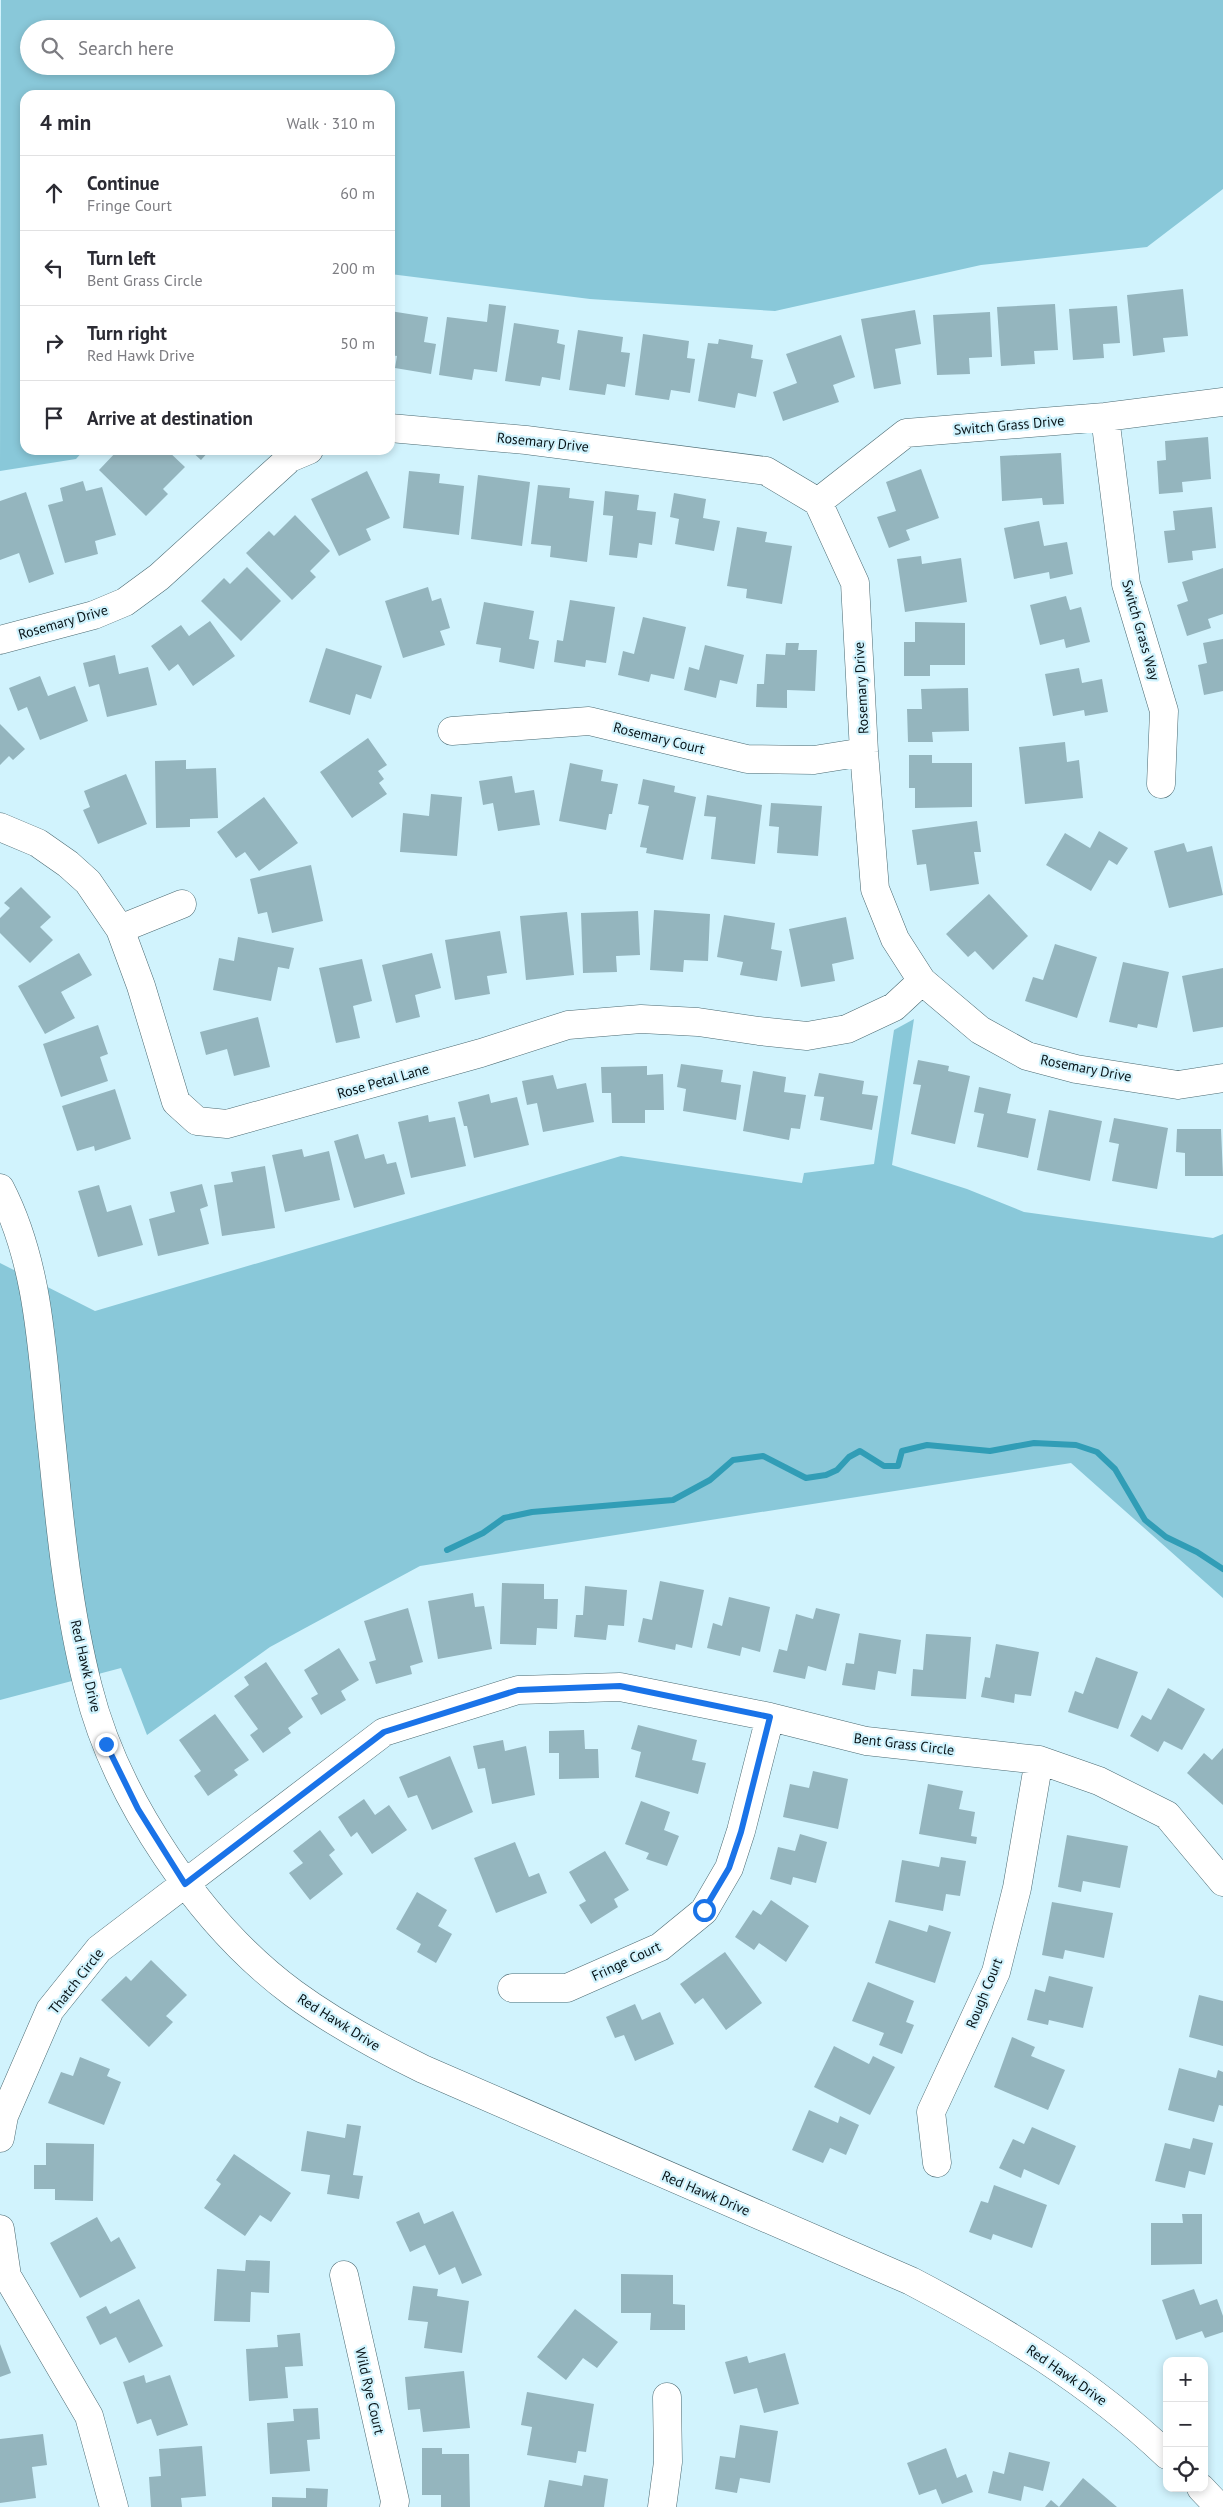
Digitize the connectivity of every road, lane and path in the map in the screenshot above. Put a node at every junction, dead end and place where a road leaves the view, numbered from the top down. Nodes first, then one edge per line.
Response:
1 (1223, 402) edge
2 (1106, 417) junction
3 (395, 428) edge
4 (298, 455) edge
5 (818, 502) junction
6 (0, 640) edge
7 (452, 731) dead end
8 (864, 752) junction
9 (1161, 784) dead end
10 (0, 827) edge
11 (182, 904) dead end
12 (120, 929) junction
13 (922, 981) junction
14 (1223, 1078) edge
15 (0, 1188) edge
16 (770, 1717) junction
17 (1039, 1760) junction
18 (1223, 1882) edge
19 (185, 1884) junction
20 (512, 1988) dead end
21 (0, 2138) edge
22 (937, 2163) dead end
23 (0, 2229) edge
24 (344, 2275) dead end
25 (3, 2277) edge
26 (667, 2397) dead end
27 (1163, 2451) edge
28 (1206, 2492) edge
29 (114, 2507) edge
30 (394, 2507) edge
31 (662, 2507) edge
32 (1219, 2507) edge

1 - 2 street, Switch Grass Drive
2 - 5 street, Switch Grass Drive
2 - 9 street, Switch Grass Way
3 - 5 street, Rosemary Drive
4 - 6 street, Rosemary Drive
5 - 8 street, Rosemary Drive
7 - 8 street, Rosemary Court
8 - 13 street, Rosemary Drive
10 - 12 street, Rose Petal Lane
11 - 12 street
12 - 13 street, Rose Petal Lane
13 - 14 street, Rosemary Drive
15 - 19 street, Red Hawk Drive
16 - 17 street, Bent Grass Circle
16 - 19 street, Bent Grass Circle
16 - 20 street, Fringe Court
17 - 18 street, Bent Grass Circle
17 - 22 street, Rough Court
19 - 21 street, Thatch Circle
19 - 27 street, Red Hawk Drive
23 - 25 street
24 - 30 street, Wild Rye Court
25 - 29 street
26 - 31 street
28 - 32 street

